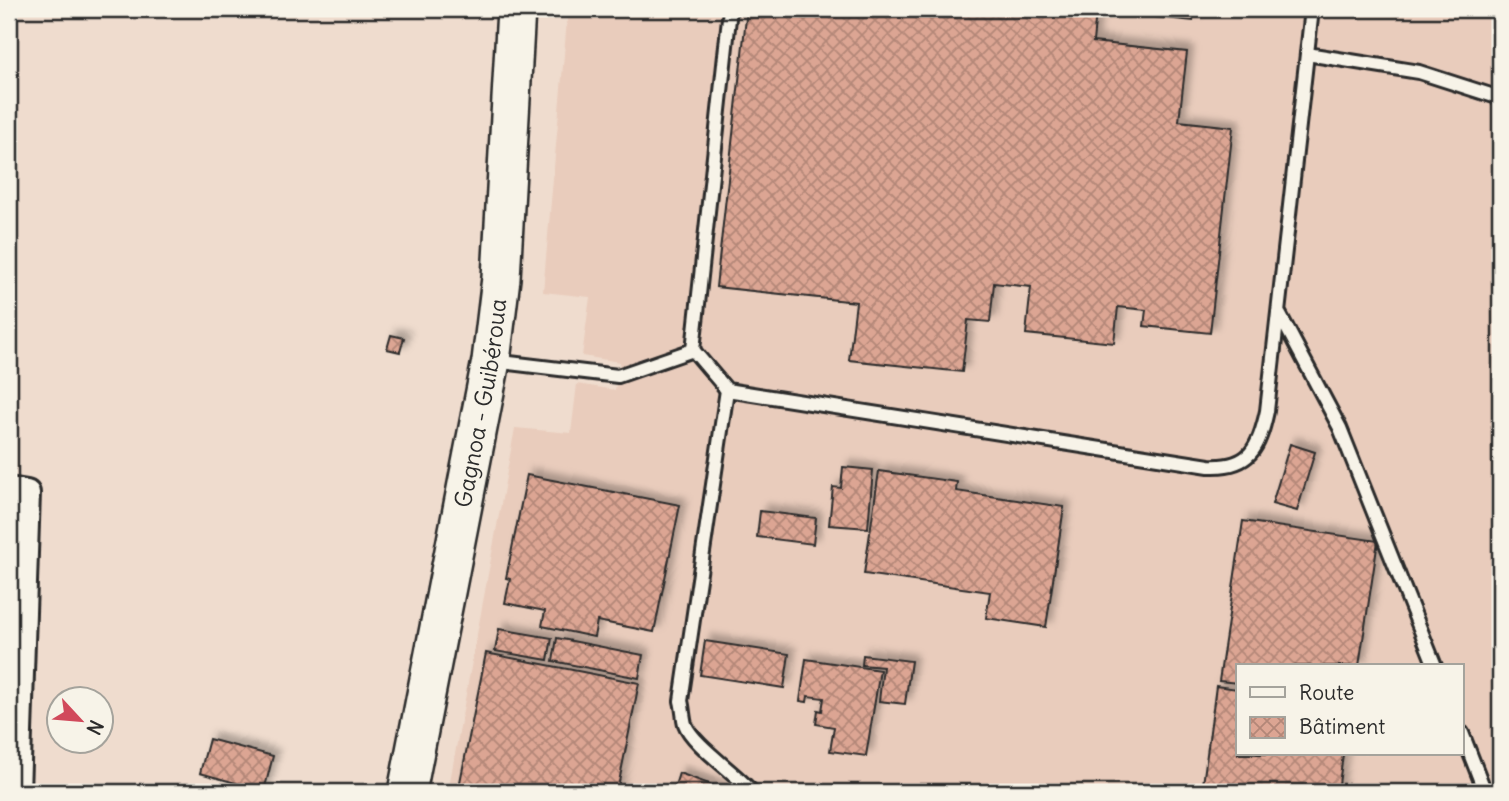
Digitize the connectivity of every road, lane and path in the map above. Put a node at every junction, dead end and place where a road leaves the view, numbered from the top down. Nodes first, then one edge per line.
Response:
1 (516, 9) edge
2 (730, 9) edge
3 (1312, 9) edge
4 (1307, 54) junction
5 (1500, 98) edge
6 (1279, 315) junction
7 (693, 351) junction
8 (491, 361) junction
9 (727, 390) junction
10 (9, 490) edge
11 (1434, 664) edge
12 (1464, 738) edge
13 (17, 792) edge
14 (407, 792) edge
15 (752, 792) edge
16 (1485, 792) edge

1 - 8 main road, Gagnoa - Guibéroua
2 - 7 lane
3 - 4 lane
4 - 5 lane
4 - 6 lane
6 - 9 lane
6 - 11 lane
7 - 8 lane
7 - 9 lane
8 - 14 main road, Gagnoa - Guibéroua
9 - 15 lane
10 - 13 street
12 - 16 lane

